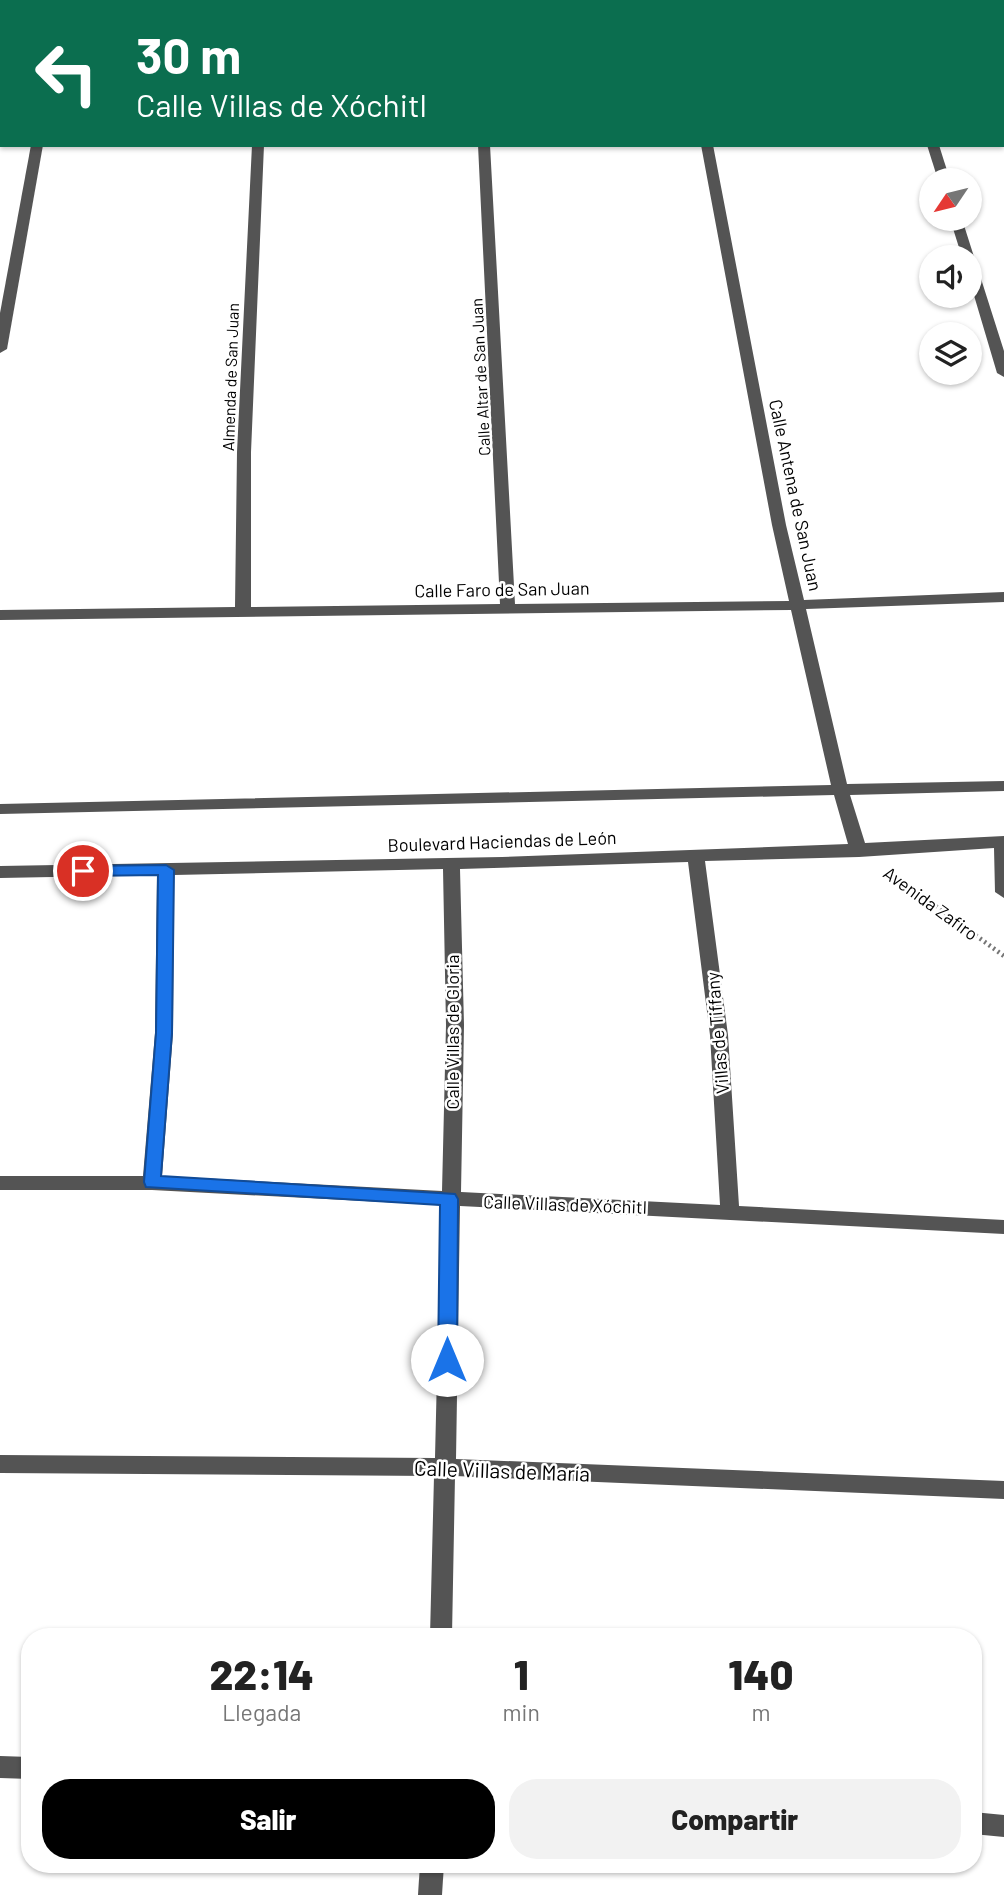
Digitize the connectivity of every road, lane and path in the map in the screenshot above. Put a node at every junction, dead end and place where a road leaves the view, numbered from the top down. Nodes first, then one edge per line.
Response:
1 (37, 147) edge
2 (258, 147) edge
3 (484, 147) edge
4 (707, 147) edge
5 (934, 147) edge
6 (940, 168) edge
7 (982, 302) edge
8 (0, 349) edge
9 (1004, 373) edge
10 (1004, 597) edge
11 (800, 605) junction
12 (508, 608) junction
13 (243, 611) junction
14 (0, 615) edge
15 (1004, 786) edge
16 (839, 789) junction
17 (0, 810) edge
18 (1003, 842) edge
19 (859, 851) junction
20 (696, 856) junction
21 (451, 864) junction
22 (166, 870) junction
23 (0, 872) edge
24 (1004, 892) edge
25 (1004, 956) edge
26 (152, 1182) junction
27 (0, 1183) edge
28 (449, 1199) junction
29 (730, 1211) junction
30 (1004, 1227) edge
31 (0, 1464) edge
32 (446, 1467) junction
33 (1004, 1490) edge
34 (441, 1628) edge
35 (0, 1767) edge
36 (21, 1768) edge
37 (982, 1824) edge
38 (1004, 1826) edge
39 (431, 1873) edge
40 (430, 1895) edge

1 - 8 street
2 - 13 street, Almenda de San Juan
3 - 12 street, Calle Altar de San Juan
4 - 11 street, Calle Antena de San Juan
5 - 6 street
7 - 9 street
10 - 11 street, Calle Faro de San Juan
11 - 12 street, Calle Faro de San Juan
11 - 16 street, Calle Antena de San Juan
12 - 13 street, Calle Faro de San Juan
13 - 14 street, Calle Faro de San Juan
15 - 16 street
16 - 17 street
16 - 19 street, Calle Antena de San Juan
18 - 19 street, Boulevard Haciendas de León
18 - 24 street
19 - 20 street, Boulevard Haciendas de León
19 - 25 path, Avenida Zafiro
20 - 21 street, Boulevard Haciendas de León
20 - 29 street, Villas de Tiffany
21 - 22 street, Boulevard Haciendas de León
21 - 28 street, Calle Villas de Gloria
22 - 23 street, Boulevard Haciendas de León
22 - 26 street
26 - 27 street, Calle Villas de Xóchitl
26 - 28 street, Calle Villas de Xóchitl
28 - 29 street, Calle Villas de Xóchitl
28 - 32 street
29 - 30 street, Calle Villas de Xóchitl
31 - 32 street, Calle Villas de María
32 - 33 street, Calle Villas de María
32 - 34 street
35 - 36 street
37 - 38 street
39 - 40 street

